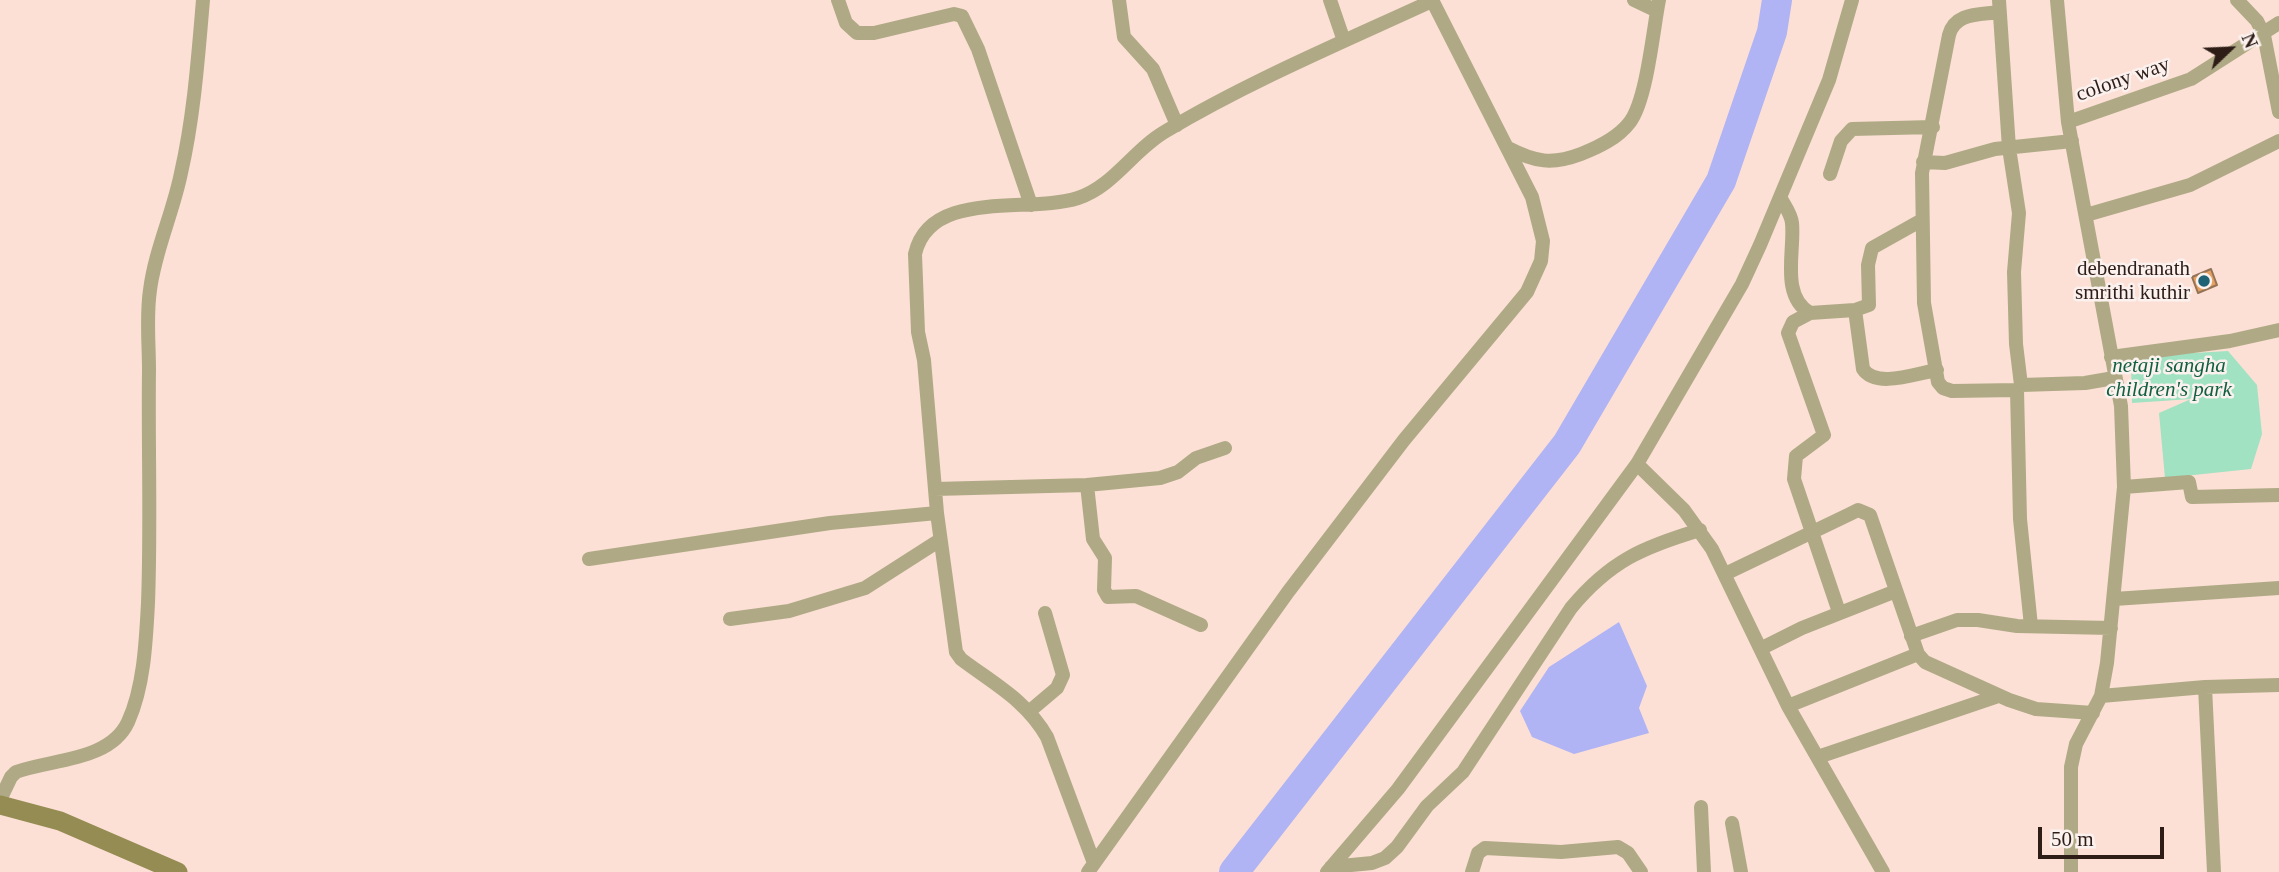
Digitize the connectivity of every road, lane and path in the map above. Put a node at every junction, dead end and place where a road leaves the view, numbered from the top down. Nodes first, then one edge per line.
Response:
1 (203, 0) edge
2 (838, 0) edge
3 (1119, 0) edge
4 (1330, 0) edge
5 (1432, 0) edge
6 (1634, 0) edge
7 (1852, 0) edge
8 (2057, 0) edge
9 (2237, 0) edge
10 (1658, 5) edge
11 (1999, 6) edge
12 (2279, 23) edge
13 (2264, 35) junction
14 (1344, 41) junction
15 (2279, 112) edge
16 (2068, 122) junction
17 (1177, 125) junction
18 (1933, 127) junction
19 (2072, 141) junction
20 (2279, 141) edge
21 (1508, 148) junction
22 (2009, 148) junction
23 (1923, 162) junction
24 (1830, 174) dead end
25 (1780, 197) junction
26 (1031, 205) junction
27 (2087, 215) junction
28 (1922, 220) junction
29 (1855, 310) junction
30 (1810, 313) junction
31 (2279, 330) edge
32 (2117, 355) junction
33 (1937, 370) junction
34 (2114, 379) junction
35 (2019, 388) junction
36 (1225, 448) dead end
37 (1637, 464) junction
38 (1087, 485) junction
39 (2124, 487) junction
40 (935, 489) junction
41 (2279, 495) edge
42 (937, 513) junction
43 (1700, 530) junction
44 (1811, 534) junction
45 (940, 540) junction
46 (589, 559) dead end
47 (1725, 574) junction
48 (2279, 588) edge
49 (1896, 591) junction
50 (2114, 599) junction
51 (1839, 612) junction
52 (1045, 613) dead end
53 (730, 619) dead end
54 (1201, 625) dead end
55 (2031, 626) junction
56 (2111, 628) junction
57 (1911, 636) junction
58 (1762, 648) junction
59 (1918, 654) junction
60 (2279, 685) edge
61 (2205, 687) junction
62 (1998, 696) junction
63 (2101, 696) junction
64 (1788, 706) junction
65 (1031, 710) junction
66 (2093, 713) junction
67 (1818, 757) junction
68 (0, 802) edge
69 (1701, 807) dead end
70 (1732, 823) dead end
71 (1091, 867) edge
72 (1329, 869) edge
73 (178, 872) edge
74 (1472, 872) edge
75 (1641, 872) edge
76 (1704, 872) edge
77 (1741, 872) edge
78 (1883, 872) edge
79 (2071, 872) edge
80 (2214, 872) edge

1 - 68 street
2 - 26 street
3 - 17 street
4 - 14 street
5 - 14 street
5 - 21 street
6 - 10 street
7 - 25 street
8 - 16 street
9 - 13 street
10 - 21 street
11 - 18 street
11 - 22 street
12 - 13 street, colony way
13 - 15 street
13 - 16 street, colony way
14 - 17 street
16 - 19 street
17 - 26 street
18 - 23 street
18 - 24 street
19 - 22 street
19 - 27 street
20 - 27 street
21 - 71 street
22 - 23 street
22 - 35 street
23 - 28 street
25 - 30 street
25 - 37 street
26 - 40 street
27 - 32 street
28 - 29 street
28 - 33 street
29 - 30 street
29 - 33 street
30 - 44 street
31 - 32 street
32 - 34 street
33 - 35 street
34 - 35 street
34 - 39 street
35 - 55 street
36 - 38 street
37 - 43 street
37 - 72 street
38 - 40 street
38 - 54 street
39 - 41 street
39 - 50 street
40 - 42 street
42 - 45 street
42 - 46 street
43 - 47 street
43 - 72 street
44 - 47 street
44 - 49 street
44 - 51 street
45 - 53 street
45 - 65 street
47 - 58 street
48 - 50 street
49 - 51 street
49 - 57 street
50 - 56 street
51 - 58 street
52 - 65 street
55 - 56 street
55 - 57 street
56 - 63 street
57 - 59 street
58 - 64 street
59 - 62 street
59 - 64 street
60 - 61 street
61 - 63 street
61 - 80 street
62 - 66 street
62 - 67 street
63 - 66 street
64 - 67 street
65 - 71 street
66 - 79 street
67 - 78 street
68 - 73 street
69 - 76 street
70 - 77 street
74 - 75 street

